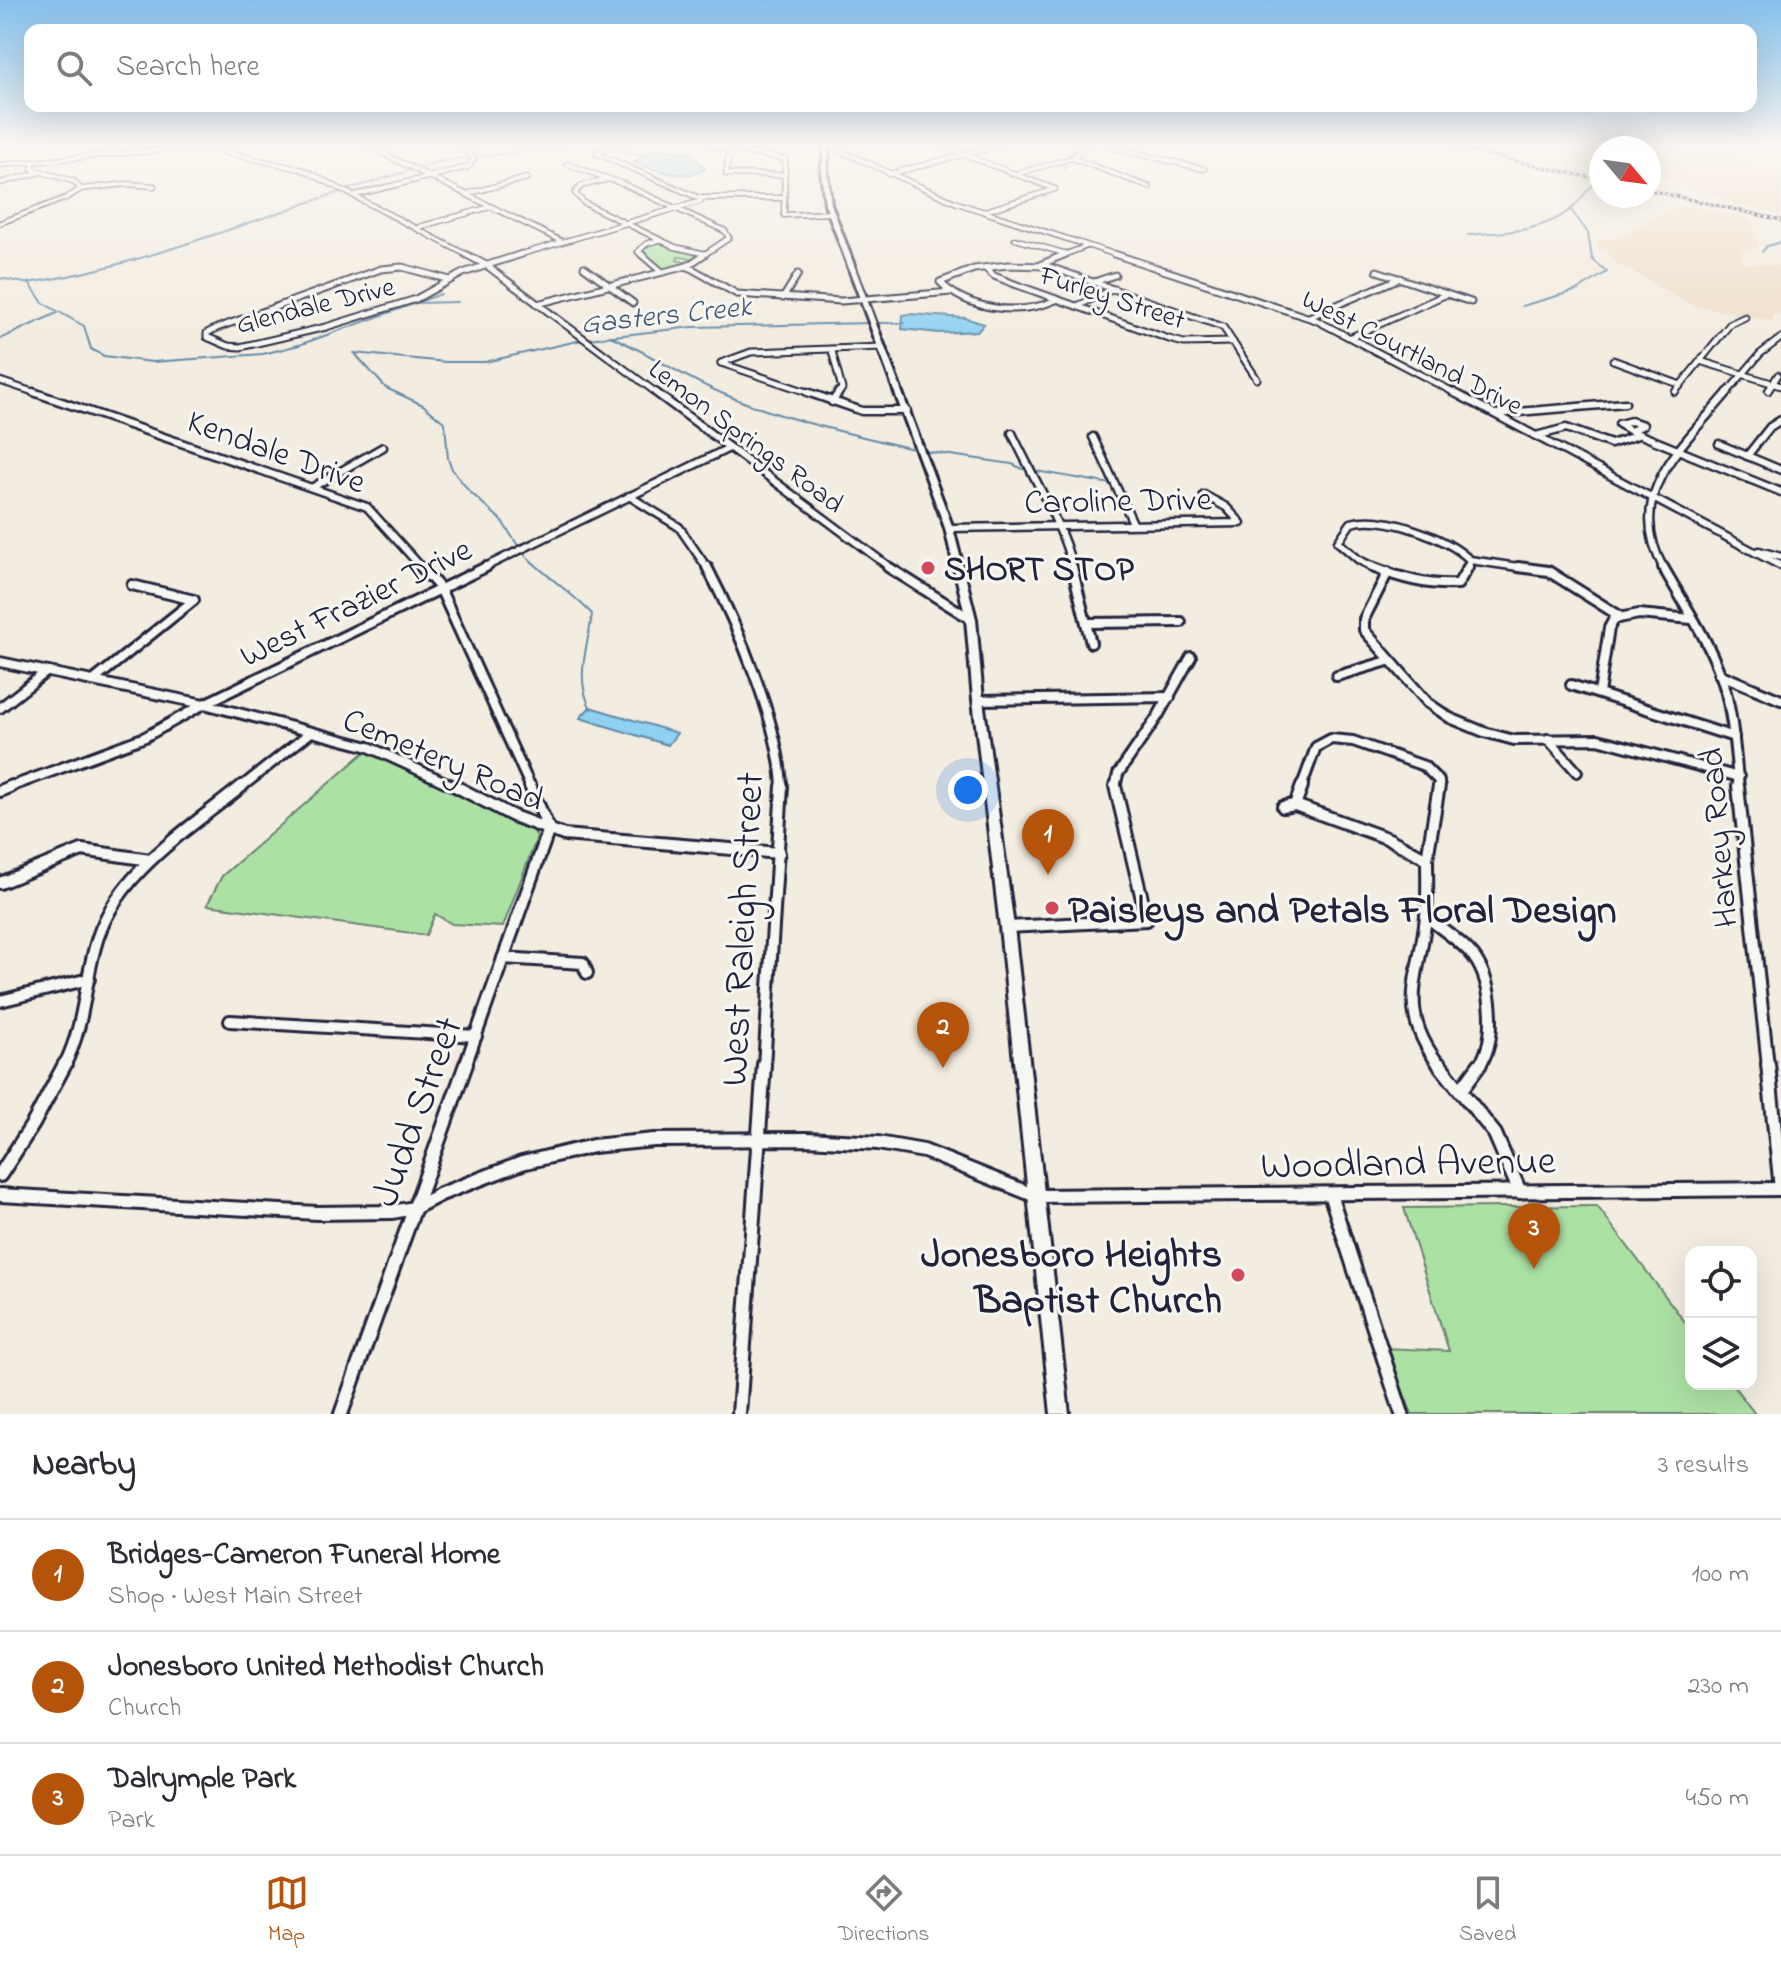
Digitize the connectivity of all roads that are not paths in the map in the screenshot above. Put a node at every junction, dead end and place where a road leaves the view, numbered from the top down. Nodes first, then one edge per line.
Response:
1 (29, 212) edge
2 (388, 212) edge
3 (472, 212) edge
4 (500, 212) edge
5 (602, 212) edge
6 (664, 212) edge
7 (682, 212) edge
8 (784, 212) edge
9 (983, 212) edge
10 (832, 213) joint
11 (0, 223) edge
12 (625, 223) junction
13 (418, 227) junction
14 (1015, 239) dead end
15 (659, 240) junction
16 (561, 241) junction
17 (1088, 245) junction
18 (707, 254) junction
19 (1067, 254) junction
20 (1042, 264) junction
21 (486, 265) junction
22 (687, 266) junction
23 (584, 267) dead end
24 (985, 268) junction
25 (1377, 271) dead end
26 (662, 272) junction
27 (798, 274) dead end
28 (1115, 275) dead end
29 (1400, 278) junction
30 (450, 280) junction
31 (1094, 282) junction
32 (608, 285) junction
33 (1115, 289) junction
34 (952, 291) junction
35 (1447, 294) junction
36 (783, 298) junction
37 (865, 299) junction
38 (1056, 300) junction
39 (1471, 302) dead end
40 (633, 303) dead end
41 (537, 304) junction
42 (1077, 306) junction
43 (1309, 317) junction
44 (1745, 317) dead end
45 (1350, 337) junction
46 (1781, 338) edge
47 (1233, 342) junction
48 (882, 347) junction
49 (832, 351) junction
50 (1613, 360) dead end
51 (1700, 361) junction
52 (1746, 375) junction
53 (1778, 375) dead end
54 (1257, 379) dead end
55 (0, 381) edge
56 (1773, 383) junction
57 (1681, 385) junction
58 (1781, 386) edge
59 (1768, 391) dead end
60 (1675, 392) dead end
61 (832, 402) junction
62 (1625, 403) dead end
63 (908, 413) junction
64 (1494, 414) junction
65 (1781, 420) edge
66 (1630, 431) dead end
67 (1012, 433) dead end
68 (1638, 435) junction
69 (1536, 436) junction
70 (1093, 437) dead end
71 (1719, 444) dead end
72 (383, 447) dead end
73 (729, 448) junction
74 (1681, 451) junction
75 (1747, 456) junction
76 (1781, 470) edge
77 (313, 487) junction
78 (1781, 492) edge
79 (1204, 495) dead end
80 (629, 496) junction
81 (1652, 499) junction
82 (1133, 523) junction
83 (1058, 525) junction
84 (949, 528) junction
85 (1749, 550) junction
86 (1781, 557) edge
87 (1470, 560) junction
88 (1781, 566) edge
89 (1388, 572) junction
90 (132, 585) dead end
91 (440, 588) junction
92 (1618, 615) junction
93 (971, 619) junction
94 (1691, 619) junction
95 (1181, 622) dead end
96 (1087, 623) junction
97 (1091, 643) dead end
98 (1191, 657) dead end
99 (1388, 661) junction
100 (0, 662) edge
101 (46, 672) junction
102 (1719, 674) junction
103 (1337, 676) dead end
104 (93, 681) junction
105 (1571, 685) dead end
106 (1599, 693) junction
107 (1170, 697) junction
108 (978, 700) junction
109 (1781, 700) edge
110 (204, 704) junction
111 (0, 708) edge
112 (311, 732) junction
113 (1734, 737) junction
114 (1548, 739) junction
115 (1577, 772) dead end
116 (1739, 777) junction
117 (0, 791) edge
118 (1295, 805) junction
119 (1283, 807) dead end
120 (549, 829) junction
121 (779, 853) junction
122 (1427, 859) junction
123 (150, 860) junction
124 (0, 883) edge
125 (1426, 916) junction
126 (1007, 927) junction
127 (503, 958) junction
128 (587, 973) dead end
129 (89, 979) junction
130 (0, 1001) edge
131 (230, 1021) dead end
132 (476, 1036) junction
133 (1461, 1090) junction
134 (760, 1140) junction
135 (0, 1175) edge
136 (1781, 1189) edge
137 (1520, 1192) junction
138 (1330, 1194) junction
139 (0, 1195) edge
140 (1036, 1196) junction
141 (414, 1208) junction
142 (341, 1414) edge
143 (739, 1414) edge
144 (1060, 1414) edge
145 (1402, 1414) edge

1 - 11 street
2 - 13 street, Lemon Springs Road
3 - 13 street
4 - 16 street
5 - 12 street
6 - 12 street, Glendale Drive
7 - 18 street
8 - 10 street
9 - 17 street, West Courtland Drive
10 - 37 main road
12 - 15 street
12 - 16 street, Glendale Drive
13 - 21 street, Lemon Springs Road
14 - 19 street
15 - 18 street
15 - 26 street
16 - 21 street, Glendale Drive
17 - 19 street
17 - 43 street, West Courtland Drive
18 - 22 street
19 - 20 street
20 - 24 street
20 - 31 street
21 - 30 street, Glendale Drive
21 - 41 street, Lemon Springs Road
22 - 26 street
22 - 36 street
23 - 32 street
24 - 34 street
24 - 38 street, Furley Street
25 - 29 street
26 - 32 street
27 - 36 street
28 - 31 street
29 - 35 street
29 - 43 street
30 - 30 street, Glendale Drive
31 - 33 street
32 - 40 street
32 - 41 street
33 - 42 street
33 - 47 street
34 - 37 street
34 - 38 street
35 - 39 street
35 - 45 street
36 - 37 street
37 - 48 main road
38 - 42 street, Furley Street
41 - 73 street, Lemon Springs Road
42 - 47 street, Furley Street
43 - 45 street, West Courtland Drive
44 - 51 street
45 - 64 street, West Courtland Drive
46 - 52 street
47 - 54 street
48 - 49 street
48 - 63 main road
49 - 61 street
49 - 61 street
50 - 57 street
51 - 52 street
51 - 57 street
52 - 56 street
52 - 74 street
53 - 56 street
55 - 77 street, Kendale Drive
56 - 58 street
56 - 59 street
57 - 60 street
61 - 63 street
62 - 64 street
63 - 84 main road
64 - 69 street, West Courtland Drive
65 - 75 street
66 - 68 street
67 - 83 street
68 - 69 street
68 - 74 street
69 - 81 street, West Courtland Drive
70 - 82 street
71 - 75 street
72 - 77 street
73 - 80 street, West Frazier Drive
73 - 93 street, Lemon Springs Road
74 - 78 street
74 - 81 street
75 - 76 street
77 - 91 street, Kendale Drive
79 - 82 street, Caroline Drive
80 - 91 street, West Frazier Drive
80 - 121 street, West Raleigh Street
81 - 85 street, West Courtland Drive
81 - 94 street, Harkey Road
82 - 83 street, Caroline Drive
83 - 84 street, Caroline Drive
83 - 96 street
84 - 93 main road
85 - 86 street
85 - 88 street, West Courtland Drive
87 - 89 street
87 - 89 street
87 - 92 street
89 - 99 street
90 - 104 street
91 - 110 street, West Frazier Drive
91 - 120 street, Kendale Drive
92 - 94 street
92 - 106 street
93 - 108 main road
94 - 102 street, Harkey Road
95 - 96 street
96 - 97 street
98 - 107 street
99 - 103 street
99 - 114 street
100 - 101 street, Cemetery Road
101 - 104 street, Cemetery Road
101 - 111 street
102 - 109 street
102 - 113 street, Harkey Road
104 - 110 street, Cemetery Road
105 - 106 street
106 - 113 street
107 - 108 street
107 - 126 street
108 - 126 main road
110 - 112 street, Cemetery Road
110 - 117 street, West Frazier Drive
112 - 120 street, Cemetery Road
112 - 123 street
113 - 116 street, Harkey Road
114 - 115 street
114 - 116 street
116 - 136 street, Harkey Road
118 - 119 street
118 - 122 street
118 - 122 street
120 - 121 street, Cemetery Road
120 - 127 street, Judd Street
121 - 134 street, West Raleigh Street
122 - 125 street
123 - 124 street
123 - 129 street
125 - 133 street
125 - 133 street
126 - 140 main road
127 - 128 street
127 - 132 street, Judd Street
129 - 130 street
129 - 135 street
131 - 132 street
132 - 141 street, Judd Street
133 - 137 street
134 - 140 street, Woodland Avenue
134 - 141 street, Woodland Avenue
134 - 143 street, West Raleigh Street
136 - 137 street, Woodland Avenue
137 - 138 street, Woodland Avenue
138 - 140 street, Woodland Avenue
138 - 145 street
139 - 141 street
140 - 144 main road
141 - 142 street, Judd Street

